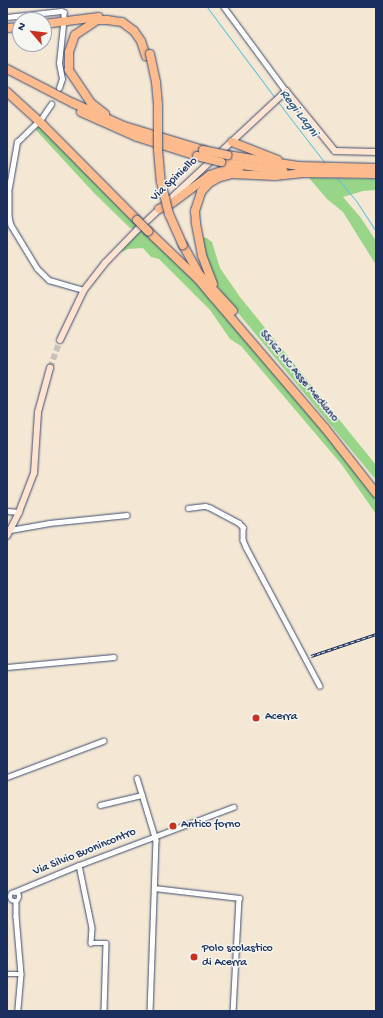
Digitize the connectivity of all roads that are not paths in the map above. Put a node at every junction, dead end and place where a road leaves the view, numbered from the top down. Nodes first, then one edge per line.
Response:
1 (224, 7) edge
2 (7, 17) edge
3 (64, 18) dead end
4 (52, 23) edge
5 (63, 25) dead end
6 (148, 55) junction
7 (7, 69) edge
8 (7, 76) edge
9 (59, 88) dead end
10 (7, 92) edge
11 (284, 93) junction
12 (51, 104) dead end
13 (41, 119) dead end
14 (37, 123) dead end
15 (124, 126) junction
16 (232, 142) junction
17 (376, 152) edge
18 (200, 153) junction
19 (295, 166) junction
20 (376, 168) edge
21 (265, 169) junction
22 (353, 172) junction
23 (306, 174) junction
24 (376, 174) edge
25 (8, 187) edge
26 (159, 209) junction
27 (181, 246) junction
28 (198, 279) junction
29 (84, 290) junction
30 (217, 292) junction
31 (60, 340) tunnel mouth
32 (50, 368) tunnel mouth
33 (376, 484) edge
34 (376, 493) edge
35 (188, 508) dead end
36 (7, 511) edge
37 (19, 512) junction
38 (127, 515) dead end
39 (10, 530) junction
40 (7, 536) edge
41 (114, 657) dead end
42 (7, 667) edge
43 (320, 686) dead end
44 (103, 741) dead end
45 (7, 777) edge
46 (136, 778) dead end
47 (142, 795) junction
48 (100, 805) dead end
49 (233, 807) dead end
50 (155, 836) junction
51 (79, 865) junction
52 (154, 888) junction
53 (23, 889) junction
54 (12, 897) edge
55 (7, 974) edge
56 (21, 974) junction
57 (18, 1011) edge
58 (104, 1011) edge
59 (150, 1011) edge
60 (233, 1011) edge

1 - 11 street
2 - 3 street
4 - 6 highway
5 - 9 street
6 - 15 highway
6 - 27 highway, bridge
7 - 15 highway
8 - 18 highway
10 - 28 highway, bridge
11 - 16 street, Via Spiniello
11 - 17 street
12 - 13 street
14 - 25 street
15 - 18 highway
16 - 19 highway
16 - 26 street, Via Spiniello
18 - 19 highway, bridge
18 - 21 highway, bridge
19 - 22 highway
20 - 22 highway
21 - 23 highway
21 - 26 highway
22 - 23 highway
22 - 24 highway
23 - 30 highway
25 - 29 street
26 - 29 street, Via Spiniello
27 - 28 highway
27 - 30 highway
28 - 34 highway, SS162 NC Asse Mediano
29 - 31 street, Via Spiniello
30 - 33 highway, SS162 NC Asse Mediano
32 - 37 street
35 - 43 street
36 - 37 street
37 - 39 street
38 - 39 street
39 - 40 street
41 - 42 street
44 - 45 street
46 - 47 street, Via Silvio Buonincontro
47 - 48 street
47 - 50 street, Via Silvio Buonincontro
49 - 50 street, Via Silvio Buonincontro
50 - 51 street, Via Silvio Buonincontro
50 - 52 street, Via Silvio Buonincontro
51 - 53 street, Via Silvio Buonincontro
51 - 58 street
52 - 59 street, Via Silvio Buonincontro
52 - 60 street
53 - 54 street, Via Silvio Buonincontro
53 - 54 street, Via Silvio Buonincontro
54 - 56 street
55 - 56 street
56 - 57 street

